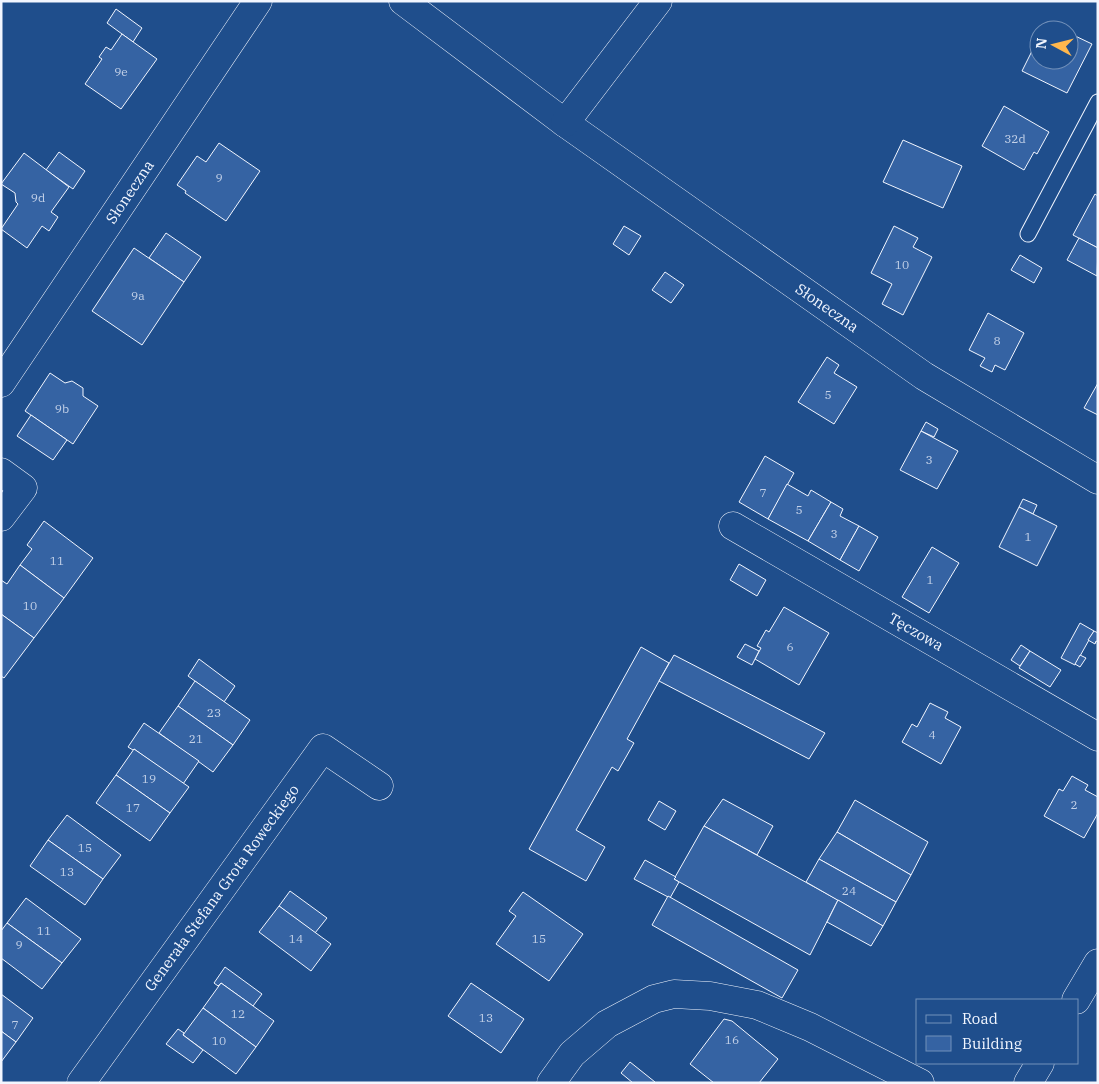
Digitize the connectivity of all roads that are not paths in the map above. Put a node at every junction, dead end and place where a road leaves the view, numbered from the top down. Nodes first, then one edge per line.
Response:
1 (258, 1) edge
2 (403, 1) edge
3 (658, 1) edge
4 (1098, 102) edge
5 (565, 123) junction
6 (1028, 234) dead end
7 (1, 383) edge
8 (1, 472) edge
9 (1098, 480) edge
10 (1, 517) edge
11 (733, 526) dead end
12 (1098, 737) edge
13 (379, 786) dead end
14 (1098, 963) edge
15 (1077, 999) edge
16 (1039, 1064) edge
17 (81, 1083) edge
18 (550, 1083) edge
19 (920, 1083) edge
20 (1028, 1083) edge

1 - 7 street, Słoneczna
2 - 5 street, Słoneczna
3 - 5 street
4 - 6 lane
5 - 9 street, Słoneczna
8 - 10 street
11 - 12 street, Tęczowa
13 - 17 street, Generała Stefana Grota Roweckiego
14 - 15 street
16 - 20 street
18 - 19 street

